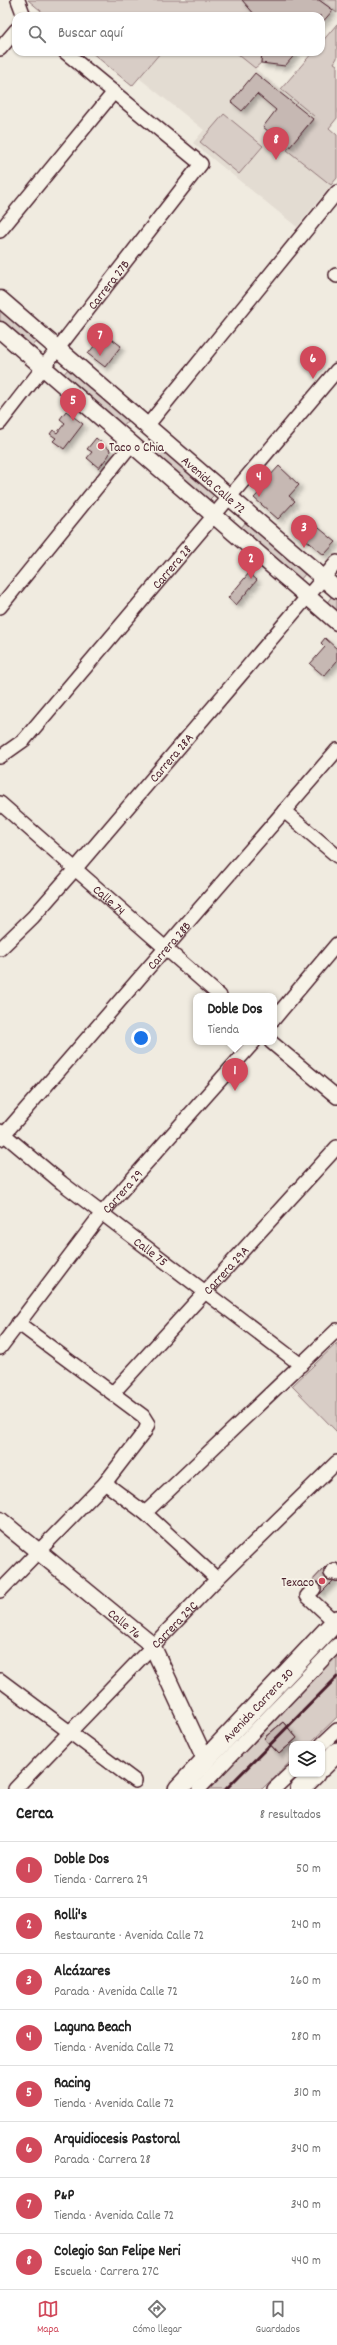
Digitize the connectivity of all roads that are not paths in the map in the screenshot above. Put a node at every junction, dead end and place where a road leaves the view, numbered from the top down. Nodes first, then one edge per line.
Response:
1 (18, 0) edge
2 (22, 12) edge
3 (12, 35) edge
4 (0, 50) edge
5 (70, 56) edge
6 (114, 92) junction
7 (337, 192) edge
8 (0, 231) edge
9 (0, 299) edge
10 (0, 330) edge
11 (58, 349) junction
12 (44, 369) junction
13 (337, 370) edge
14 (0, 423) edge
15 (147, 426) junction
16 (131, 445) junction
17 (229, 497) junction
18 (214, 516) junction
19 (337, 562) edge
20 (323, 579) junction
21 (337, 590) edge
22 (308, 597) junction
23 (0, 607) edge
24 (337, 622) edge
25 (337, 750) edge
26 (0, 757) edge
27 (0, 803) edge
28 (284, 811) junction
29 (337, 856) edge
30 (76, 868) junction
31 (337, 944) edge
32 (167, 948) junction
33 (0, 949) edge
34 (217, 993) edge
35 (277, 1015) edge
36 (251, 1045) edge
37 (275, 1045) edge
38 (337, 1097) edge
39 (1, 1135) edge
40 (337, 1147) edge
41 (102, 1213) junction
42 (205, 1292) junction
43 (18, 1323) junction
44 (337, 1330) edge
45 (0, 1348) edge
46 (301, 1365) junction
47 (113, 1393) junction
48 (337, 1462) edge
49 (105, 1483) junction
50 (145, 1513) junction
51 (0, 1520) edge
52 (39, 1551) junction
53 (217, 1579) junction
54 (314, 1589) dead end
55 (0, 1591) edge
56 (336, 1621) edge
57 (152, 1645) junction
58 (337, 1645) edge
59 (0, 1680) edge
60 (337, 1730) edge
61 (70, 1732) junction
62 (325, 1741) edge
63 (337, 1752) edge
64 (206, 1761) junction
65 (325, 1764) edge
66 (289, 1775) edge
67 (312, 1777) edge
68 (135, 1781) dead end
69 (15, 1789) edge
70 (178, 1789) edge
71 (199, 1789) edge
72 (274, 1789) edge
73 (300, 1789) edge

1 - 2 street
3 - 4 street
5 - 6 street
6 - 8 street
6 - 11 street, Carrera 27B
7 - 15 street
9 - 11 main road, Avenida Calle 72
10 - 12 main road, Avenida Calle 72
11 - 12 street, Carrera 27B
11 - 15 main road, Avenida Calle 72
12 - 14 street, Carrera 27B
12 - 16 main road, Avenida Calle 72
13 - 17 street, Carrera 28
15 - 17 main road, Avenida Calle 72
16 - 18 main road, Avenida Calle 72
16 - 23 street
17 - 18 street, Carrera 28
17 - 20 main road, Avenida Calle 72
18 - 22 main road, Avenida Calle 72
18 - 26 street, Carrera 28
19 - 20 street, Carrera 28A
20 - 21 main road, Avenida Calle 72
20 - 22 street, Carrera 28A
22 - 24 main road, Avenida Calle 72
22 - 30 street, Carrera 28A
25 - 28 street, Carrera 28B
27 - 30 street, Calle 74
28 - 29 street
28 - 32 street, Carrera 28B
30 - 32 street, Calle 74
30 - 33 street, Carrera 28A
31 - 35 street
32 - 34 street, Calle 74
32 - 39 street, Carrera 28B
36 - 41 street, Carrera 29
37 - 38 street
39 - 41 street, Calle 75
40 - 42 street, Carrera 29A
41 - 42 street, Calle 75
41 - 43 street, Carrera 29
42 - 46 street, Calle 75
42 - 47 street, Carrera 29A
43 - 45 street, Carrera 29
43 - 47 street
44 - 46 street
46 - 50 street
47 - 49 street
48 - 53 street, Carrera 29C
49 - 50 street
49 - 52 street
50 - 53 street
51 - 52 main road, Calle 76
52 - 55 street
52 - 57 main road, Calle 76
53 - 57 street, Carrera 29C
54 - 56 street
56 - 64 highway, Avenida Carrera 30
57 - 61 street, Carrera 29C
57 - 64 main road, Calle 76
58 - 71 street
59 - 61 street
60 - 62 street
61 - 68 street
61 - 69 street, Carrera 29C
63 - 65 highway
64 - 70 highway, Avenida Carrera 30
66 - 72 street
67 - 73 highway

